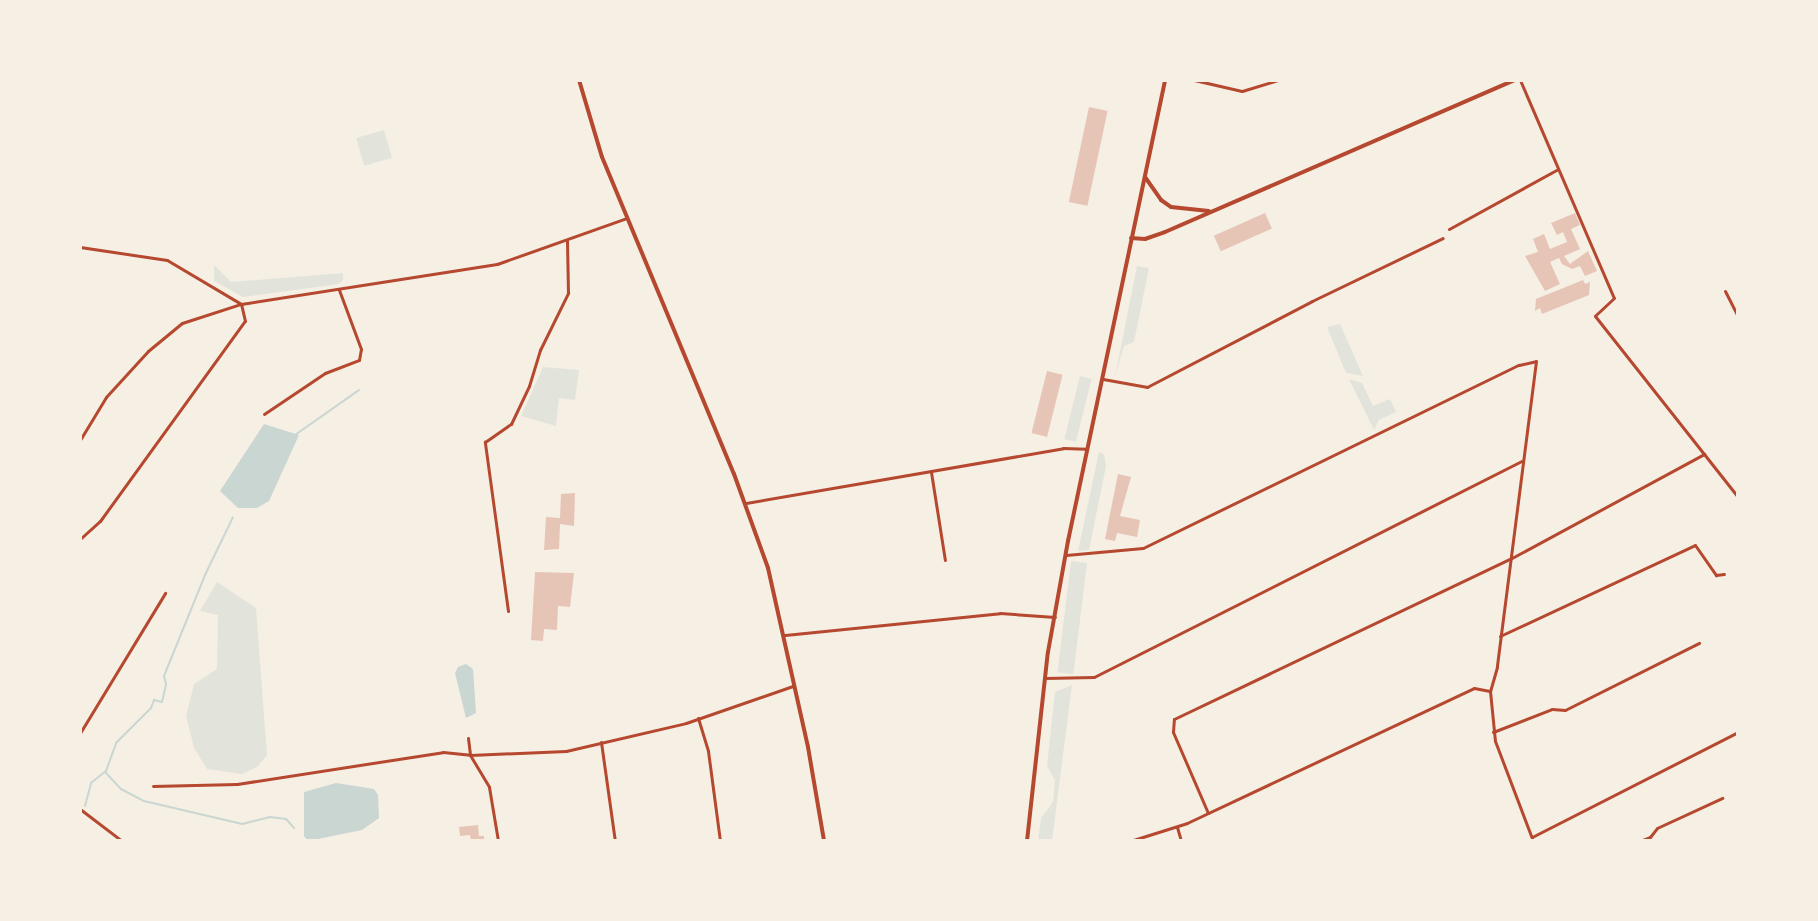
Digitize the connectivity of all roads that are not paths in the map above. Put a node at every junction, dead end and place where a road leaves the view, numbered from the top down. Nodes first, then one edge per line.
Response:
1 (579, 80) edge
2 (1165, 80) edge
3 (1194, 80) edge
4 (1278, 80) edge
5 (1517, 80) edge
6 (1558, 169) junction
7 (1144, 175) junction
8 (1216, 210) junction
9 (627, 218) junction
10 (1449, 229) dead end
11 (1131, 238) junction
12 (1443, 238) dead end
13 (567, 241) junction
14 (80, 247) edge
15 (339, 290) junction
16 (1725, 291) dead end
17 (241, 304) junction
18 (1738, 317) edge
19 (1101, 378) junction
20 (264, 414) dead end
21 (80, 440) edge
22 (1086, 449) junction
23 (1704, 454) junction
24 (1524, 460) junction
25 (931, 472) junction
26 (1738, 497) edge
27 (746, 503) junction
28 (80, 539) edge
29 (1066, 554) junction
30 (1510, 559) junction
31 (945, 560) dead end
32 (1724, 574) dead end
33 (165, 593) dead end
34 (508, 611) dead end
35 (1055, 617) junction
36 (785, 635) junction
37 (1500, 636) junction
38 (1699, 643) dead end
39 (1045, 678) junction
40 (795, 685) junction
41 (1490, 691) junction
42 (698, 718) junction
43 (1493, 732) junction
44 (1738, 732) edge
45 (80, 733) edge
46 (468, 738) dead end
47 (601, 741) junction
48 (470, 755) junction
49 (153, 786) dead end
50 (1722, 798) dead end
51 (80, 809) edge
52 (1208, 813) junction
53 (1177, 827) junction
54 (1532, 839) edge
55 (122, 841) edge
56 (498, 841) edge
57 (615, 841) edge
58 (720, 841) edge
59 (824, 841) edge
60 (1027, 841) edge
61 (1130, 841) edge
62 (1181, 841) edge
63 (1640, 841) edge

1 - 9 main road
2 - 7 main road
3 - 4 street
5 - 6 street
5 - 8 main road
6 - 10 street
6 - 23 street
7 - 8 main road
7 - 11 main road
8 - 11 main road
9 - 13 street
9 - 27 main road
11 - 19 main road
12 - 19 street
13 - 15 street
13 - 34 street
14 - 17 street
15 - 17 street
15 - 20 street
16 - 18 street
17 - 21 street
17 - 28 street
19 - 22 main road
22 - 25 street
22 - 29 main road
23 - 26 street
23 - 30 street
24 - 29 street
24 - 30 street
24 - 39 street
25 - 27 street
25 - 31 street
27 - 36 main road
29 - 35 main road
30 - 37 street
30 - 52 street
32 - 37 street
33 - 45 street
35 - 36 street
35 - 39 main road
36 - 40 main road
37 - 41 street
38 - 43 street
39 - 60 main road
40 - 42 street
40 - 59 main road
41 - 43 street
41 - 52 street
42 - 47 street
42 - 58 street
43 - 54 street
44 - 54 street
46 - 48 street
47 - 48 street
47 - 57 street
48 - 49 street
48 - 56 street
50 - 63 street
51 - 55 street
52 - 53 street
53 - 61 street
53 - 62 street

